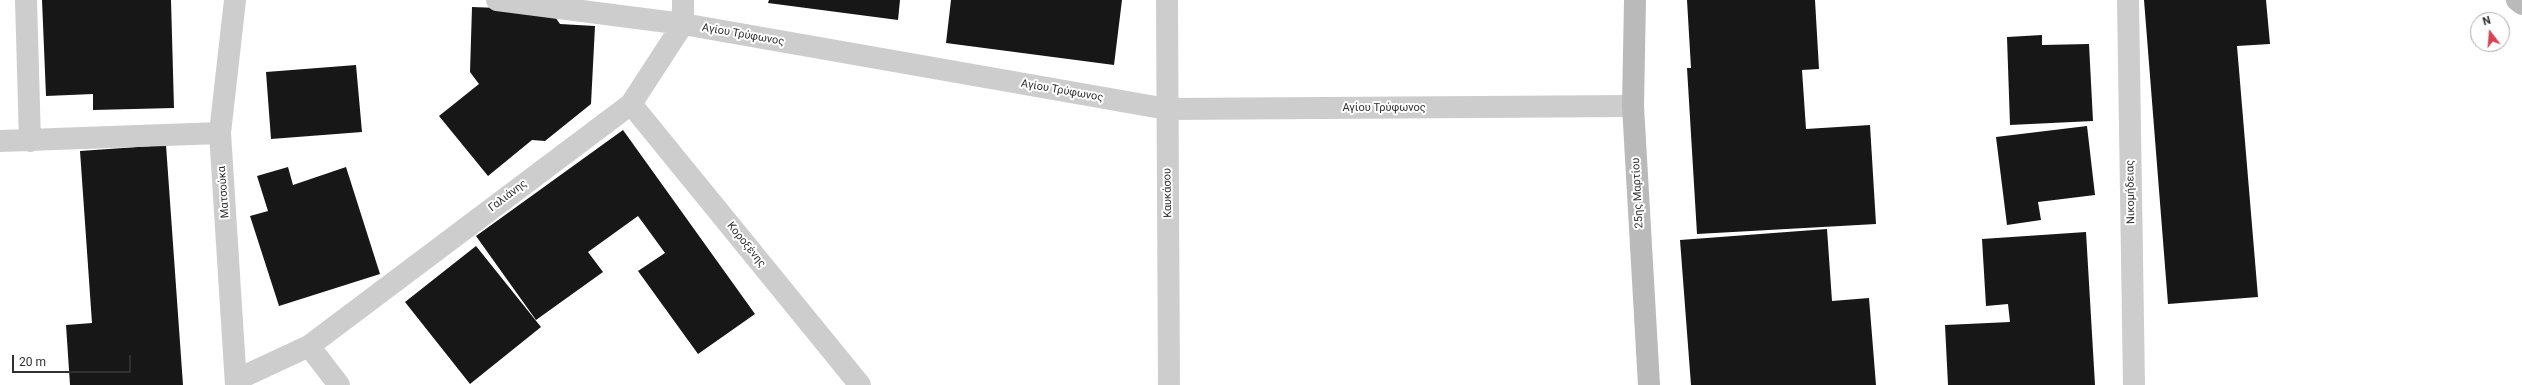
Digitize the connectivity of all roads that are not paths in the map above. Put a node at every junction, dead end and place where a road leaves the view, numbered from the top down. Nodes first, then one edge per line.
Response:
1 (26, 0) edge
2 (235, 0) edge
3 (497, 0) edge
4 (683, 0) edge
5 (1167, 0) edge
6 (1635, 0) edge
7 (2128, 0) edge
8 (2517, 0) edge
9 (2522, 4) edge
10 (683, 24) junction
11 (631, 104) junction
12 (1633, 106) junction
13 (1167, 109) junction
14 (220, 133) junction
15 (0, 141) edge
16 (30, 141) junction
17 (309, 346) junction
18 (236, 382) edge
19 (339, 385) edge
20 (860, 385) edge
21 (1170, 385) edge
22 (1649, 385) edge
23 (2134, 385) edge

1 - 16 street
2 - 14 street, Ματσούκα
3 - 10 street, Αγίου Τρύφωνος
4 - 10 street
5 - 13 street, Καυκάσου
6 - 12 main road, 25ης Μαρτίου
7 - 23 street, Νικομήδειας
8 - 9 main road
10 - 11 street, Γαλιάνης
10 - 13 street, Αγίου Τρύφωνος
11 - 17 street, Γαλιάνης
11 - 20 street, Κοροξένης
12 - 13 street, Αγίου Τρύφωνος
12 - 22 main road, 25ης Μαρτίου
13 - 21 street, Καυκάσου
14 - 16 street
14 - 18 street, Ματσούκα
15 - 16 street
17 - 18 street, Γαλιάνης
17 - 19 street

